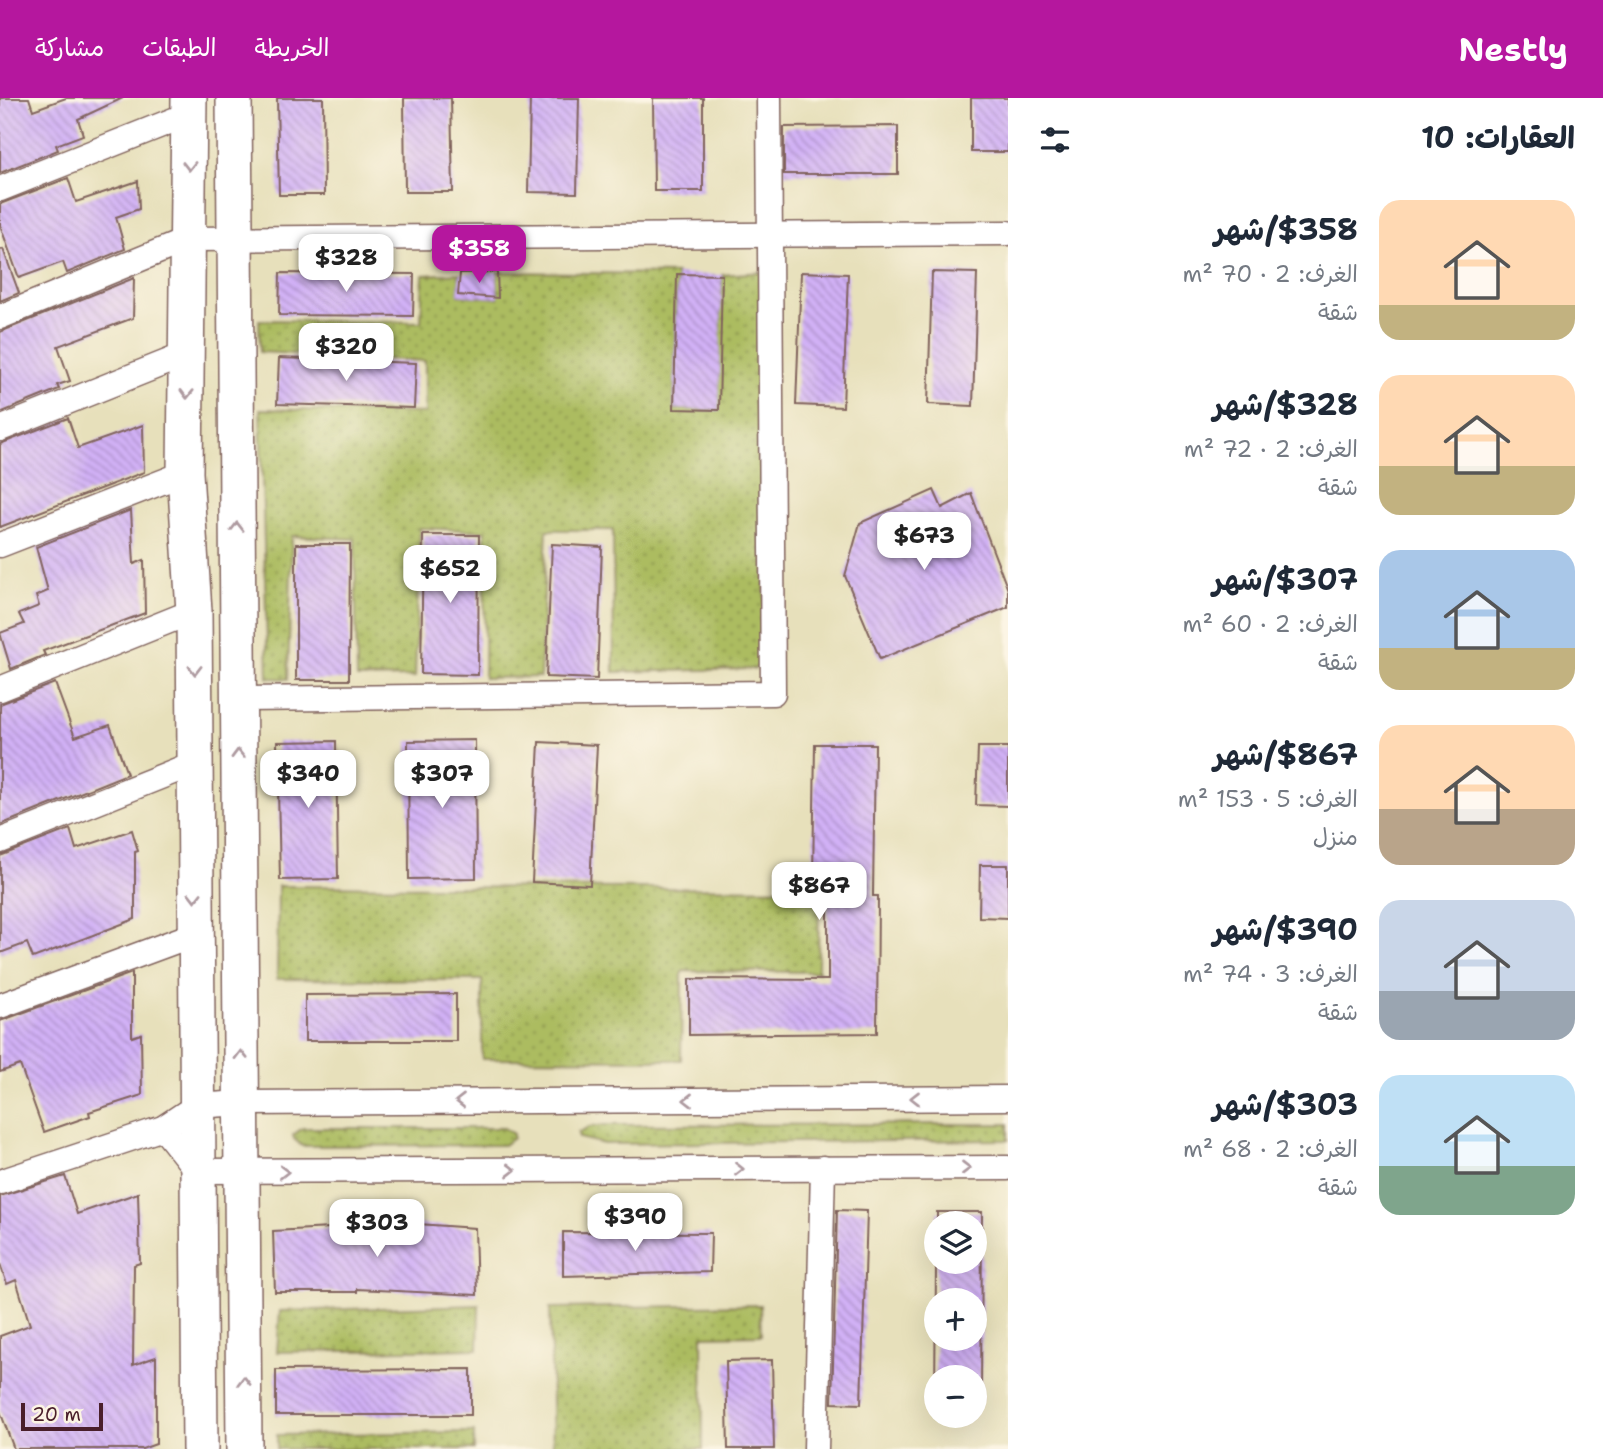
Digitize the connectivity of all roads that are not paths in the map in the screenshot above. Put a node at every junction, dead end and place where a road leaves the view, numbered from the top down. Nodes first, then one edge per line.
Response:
1 (234, 98) edge
2 (769, 98) edge
3 (189, 106) edge
4 (0, 189) edge
5 (771, 232) junction
6 (1008, 233) edge
7 (234, 238) junction
8 (189, 239) junction
9 (0, 317) edge
10 (187, 354) junction
11 (0, 429) edge
12 (185, 473) junction
13 (0, 545) edge
14 (194, 611) junction
15 (0, 689) edge
16 (238, 699) junction
17 (195, 763) junction
18 (0, 841) edge
19 (195, 934) junction
20 (0, 1006) edge
21 (1008, 1098) edge
22 (242, 1103) junction
23 (196, 1106) junction
24 (163, 1128) junction
25 (823, 1168) junction
26 (1008, 1168) edge
27 (197, 1171) junction
28 (242, 1172) junction
29 (0, 1182) edge
30 (200, 1449) edge
31 (244, 1449) edge
32 (816, 1449) edge

1 - 7 main road
2 - 5 street
3 - 4 street
3 -> 8 main road
5 - 6 street
5 - 7 street
5 - 16 street
7 - 8 street
16 -> 7 main road
8 - 9 street
8 - 10 main road
10 - 11 street
10 -> 12 main road
12 - 13 street
12 - 14 main road
14 - 15 street
14 -> 17 main road
22 -> 16 main road
17 - 18 street
17 -> 19 main road
19 - 20 street
19 - 23 main road
21 -> 22 street
22 - 23 street
22 - 28 main road
23 - 24 street
23 - 27 main road
24 - 27 street
24 - 29 street
25 -> 26 street
28 -> 25 street
25 - 32 street
27 - 28 street
27 - 30 main road
31 -> 28 main road

